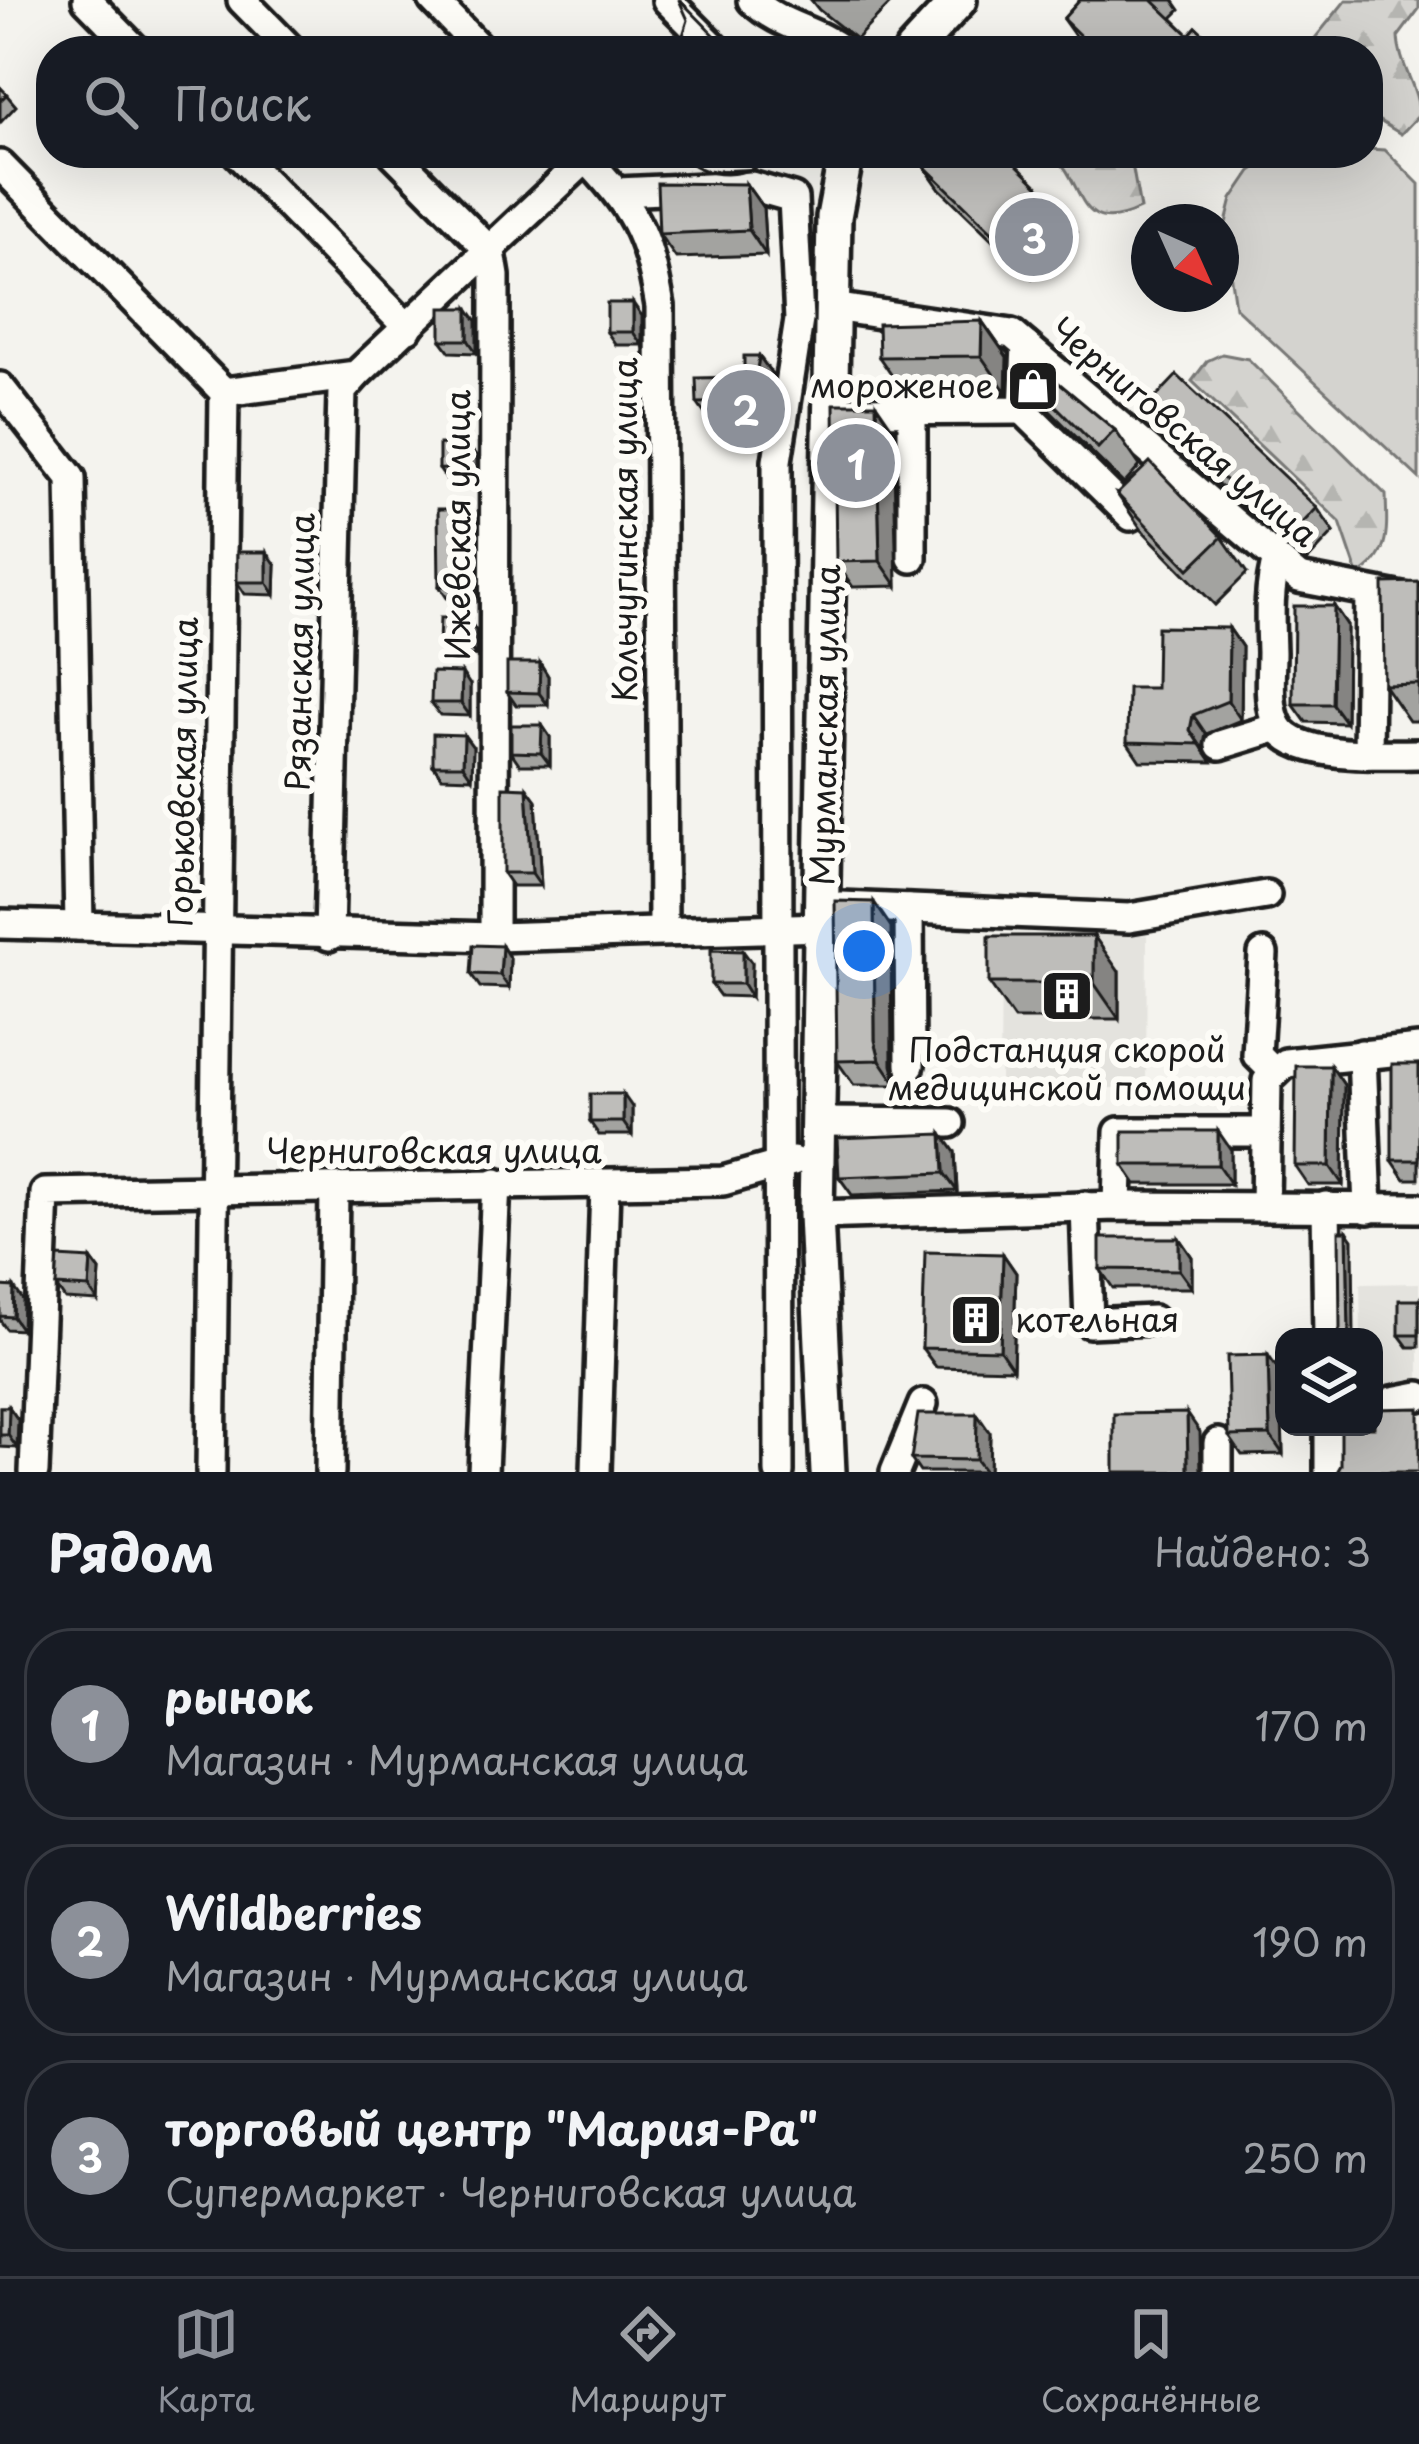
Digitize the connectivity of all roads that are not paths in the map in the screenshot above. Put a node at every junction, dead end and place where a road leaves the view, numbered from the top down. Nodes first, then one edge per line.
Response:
1 (87, 0) edge
2 (242, 0) edge
3 (433, 0) edge
4 (668, 0) edge
5 (752, 0) edge
6 (804, 0) edge
7 (959, 0) edge
8 (797, 29) junction
9 (122, 36) edge
10 (277, 36) edge
11 (468, 36) edge
12 (703, 36) edge
13 (824, 36) edge
14 (926, 36) edge
15 (0, 165) edge
16 (252, 168) edge
17 (408, 168) edge
18 (572, 168) edge
19 (598, 168) edge
20 (843, 168) edge
21 (618, 192) junction
22 (490, 252) junction
23 (832, 308) junction
24 (408, 328) junction
25 (1026, 346) junction
26 (356, 375) junction
27 (0, 387) edge
28 (224, 392) junction
29 (911, 410) junction
30 (1023, 410) junction
31 (831, 411) junction
32 (1176, 472) junction
33 (912, 558) dead end
34 (1277, 560) junction
35 (1370, 593) junction
36 (1419, 601) edge
37 (1278, 727) junction
38 (1220, 745) dead end
39 (1368, 754) junction
40 (1419, 754) edge
41 (1266, 895) dead end
42 (909, 909) junction
43 (822, 916) junction
44 (0, 924) edge
45 (79, 926) junction
46 (777, 928) junction
47 (216, 929) junction
48 (663, 931) junction
49 (329, 936) junction
50 (494, 937) junction
51 (1263, 954) dead end
52 (1419, 1049) edge
53 (1362, 1054) junction
54 (910, 1065) dead end
55 (1275, 1073) junction
56 (950, 1123) dead end
57 (1265, 1132) junction
58 (819, 1135) junction
59 (781, 1167) junction
60 (496, 1183) junction
61 (605, 1186) junction
62 (212, 1187) junction
63 (334, 1190) junction
64 (1117, 1205) junction
65 (1265, 1206) junction
66 (1326, 1206) junction
67 (1085, 1207) junction
68 (1419, 1208) edge
69 (1368, 1209) junction
70 (816, 1215) junction
71 (1153, 1320) dead end
72 (1328, 1328) edge
73 (923, 1404) dead end
74 (1329, 1436) edge
75 (1218, 1443) dead end
76 (34, 1472) edge
77 (211, 1472) edge
78 (330, 1472) edge
79 (483, 1472) edge
80 (596, 1472) edge
81 (779, 1472) edge
82 (828, 1472) edge
83 (895, 1472) edge
84 (1218, 1472) edge
85 (1329, 1472) edge

1 - 9 street
2 - 10 street
3 - 11 street
4 - 12 street
5 - 8 street
6 - 8 street
7 - 14 main road
8 - 13 street
15 - 28 street
16 - 24 street
17 - 22 street
18 - 22 street
19 - 21 street, Кольчугинская улица
20 - 23 main road, Мурманская улица
21 - 46 street
21 - 48 street, Кольчугинская улица
22 - 24 street
22 - 50 street, Ижевская улица
23 - 25 street, Черниговская улица
23 - 31 main road, Мурманская улица
24 - 26 street
25 - 30 street
25 - 32 street, Черниговская улица
26 - 28 street
26 - 49 street, Рязанская улица
27 - 45 street
28 - 47 street, Горьковская улица
29 - 30 street
29 - 31 street
29 - 33 street
30 - 32 street
31 - 43 main road, Мурманская улица
32 - 34 street, Черниговская улица
34 - 35 street, Черниговская улица
34 - 37 street
35 - 36 street, Черниговская улица
35 - 39 street
37 - 38 street
37 - 39 street
39 - 40 street
41 - 42 street
42 - 43 street
42 - 54 street
43 - 46 street
43 - 58 main road, Мурманская улица
44 - 45 street
45 - 47 street
46 - 48 street
46 - 59 street
47 - 49 street
47 - 62 street, Горьковская улица
48 - 50 street
49 - 50 street
51 - 55 street
52 - 53 street
53 - 55 street
53 - 69 street
55 - 57 street
56 - 58 street
57 - 64 street
57 - 65 street
58 - 59 street, Черниговская улица
58 - 70 main road, Мурманская улица
59 - 61 street, Черниговская улица
59 - 81 street
60 - 61 street, Черниговская улица
60 - 63 street, Черниговская улица
60 - 79 street
61 - 80 street
62 - 63 street, Черниговская улица
62 - 76 street, Черниговская улица
62 - 77 street, Горьковская улица
63 - 78 street
64 - 65 street
64 - 67 street
65 - 66 street
66 - 69 street
66 - 72 street
67 - 70 street
67 - 71 street
68 - 69 street
70 - 82 main road, Мурманская улица
73 - 83 street
74 - 85 street
75 - 84 street

